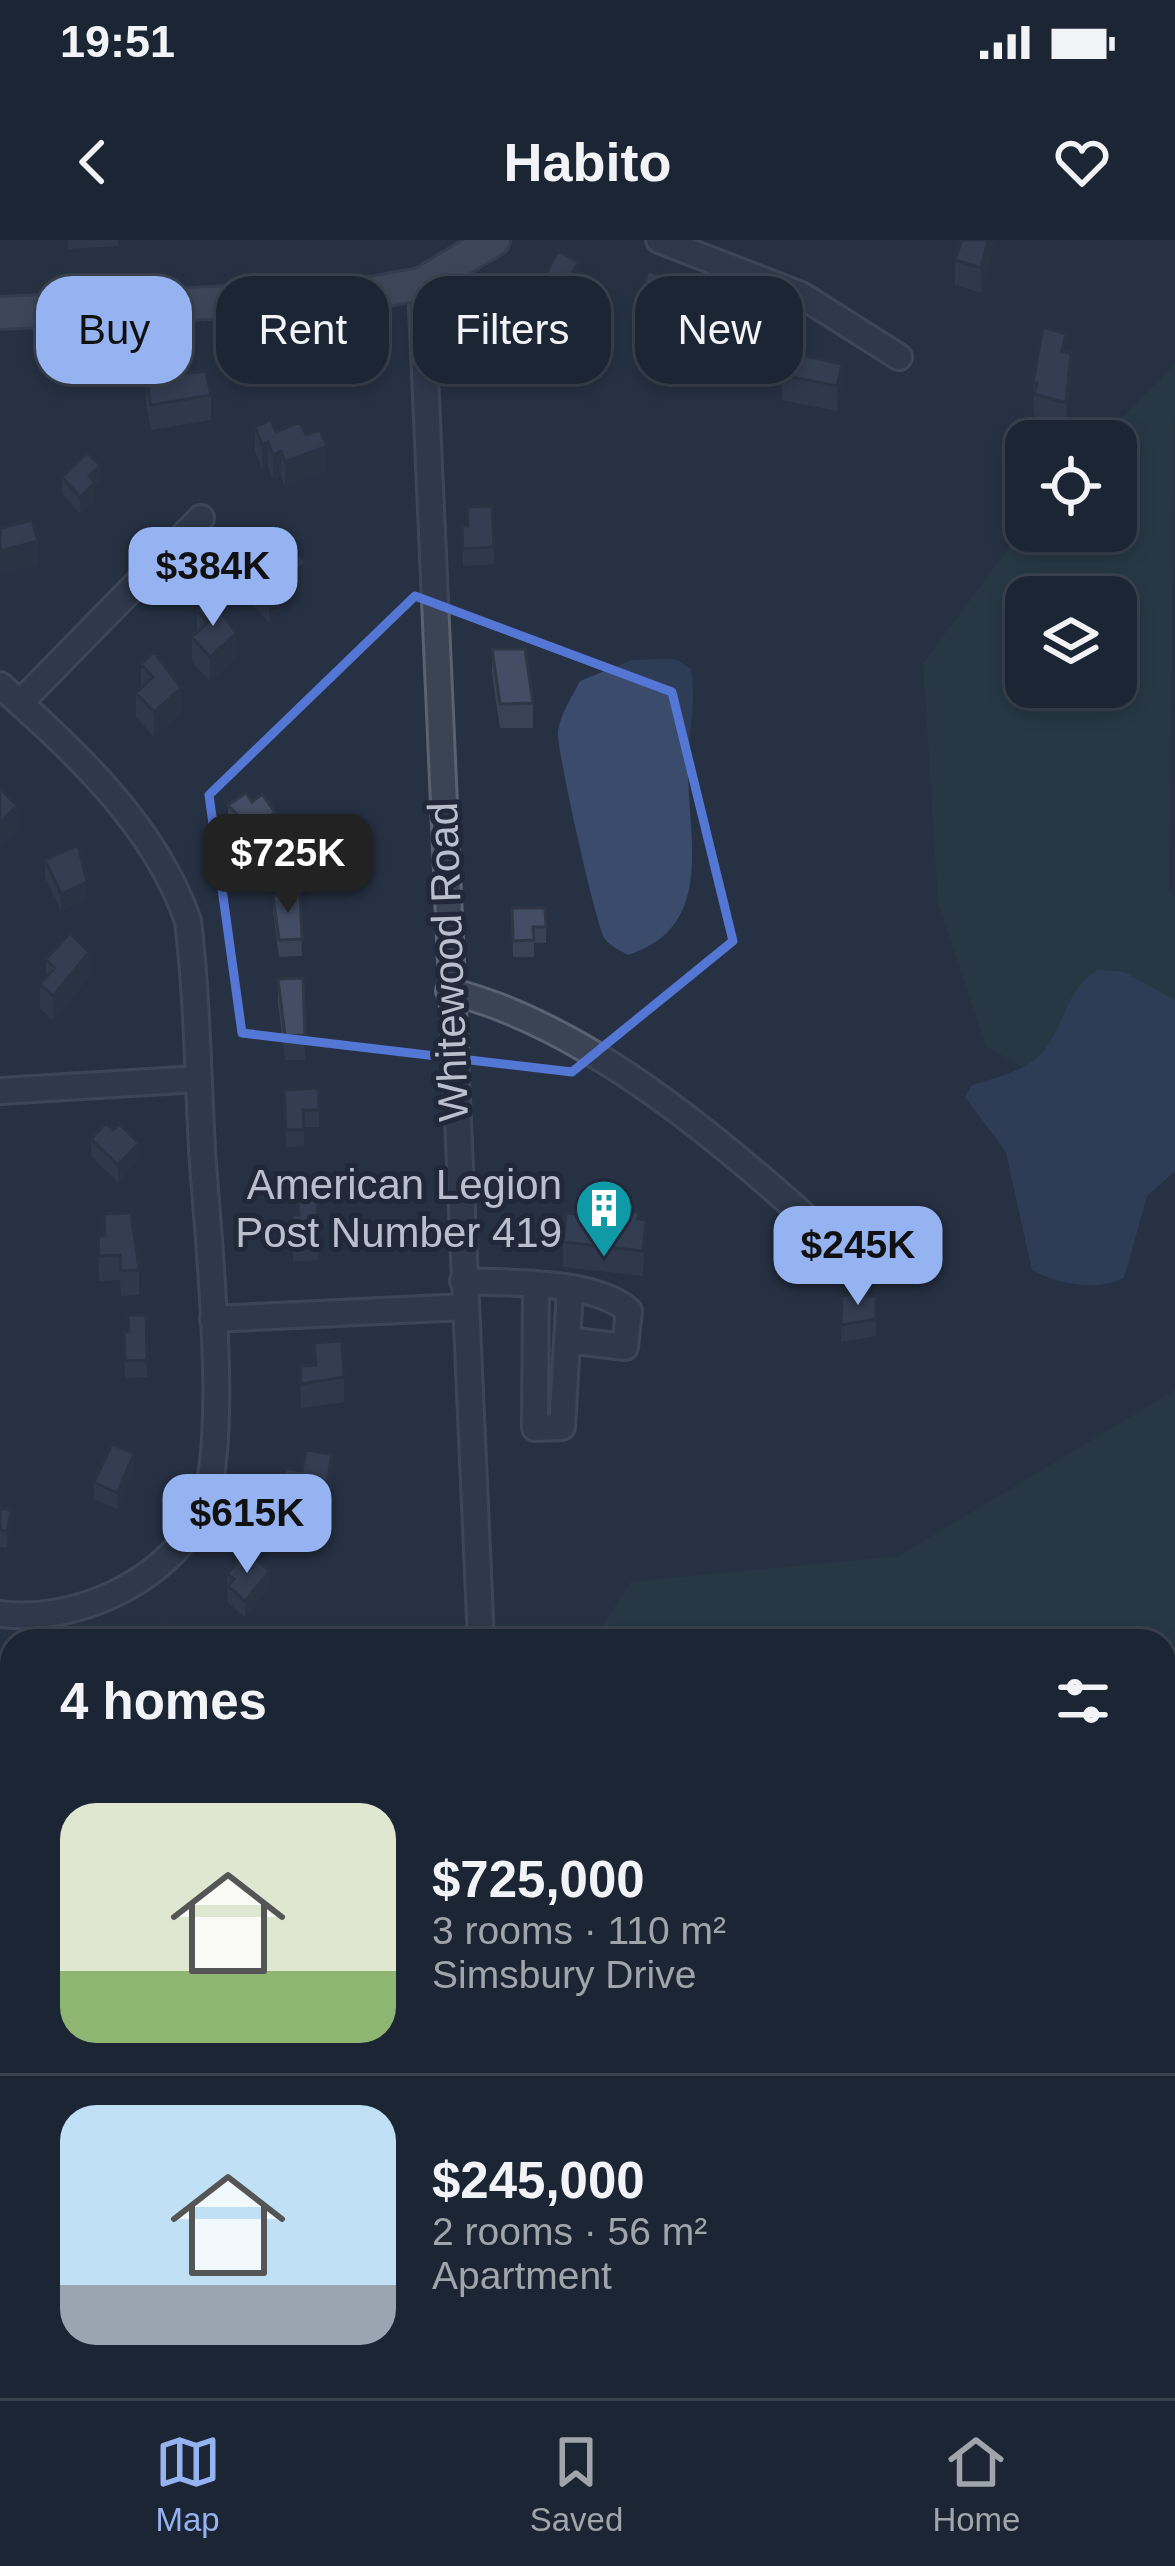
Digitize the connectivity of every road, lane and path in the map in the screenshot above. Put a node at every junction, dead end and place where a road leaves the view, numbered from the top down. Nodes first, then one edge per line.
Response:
1 (494, 240) edge
2 (659, 240) edge
3 (434, 276) edge
4 (413, 285) edge
5 (0, 314) edge
6 (899, 358) dead end
7 (425, 384) edge
8 (201, 518) dead end
9 (0, 685) edge
10 (20, 703) junction
11 (449, 991) junction
12 (198, 1079) junction
13 (0, 1091) edge
14 (848, 1255) dead end
15 (463, 1281) junction
16 (536, 1284) junction
17 (570, 1290) junction
18 (465, 1307) junction
19 (213, 1319) junction
20 (567, 1340) junction
21 (0, 1614) edge
22 (480, 1629) edge

1 - 3 main road
2 - 6 street
4 - 5 main road
7 - 11 street, Whitewood Road
8 - 10 street
9 - 10 street
10 - 12 street
11 - 14 street
11 - 15 street, Whitewood Road
12 - 13 street
12 - 19 street
15 - 16 street
15 - 18 street, Whitewood Road
16 - 17 street
16 - 20 street
17 - 20 street
17 - 20 street
18 - 19 street
18 - 22 street, Whitewood Road
19 - 21 street

